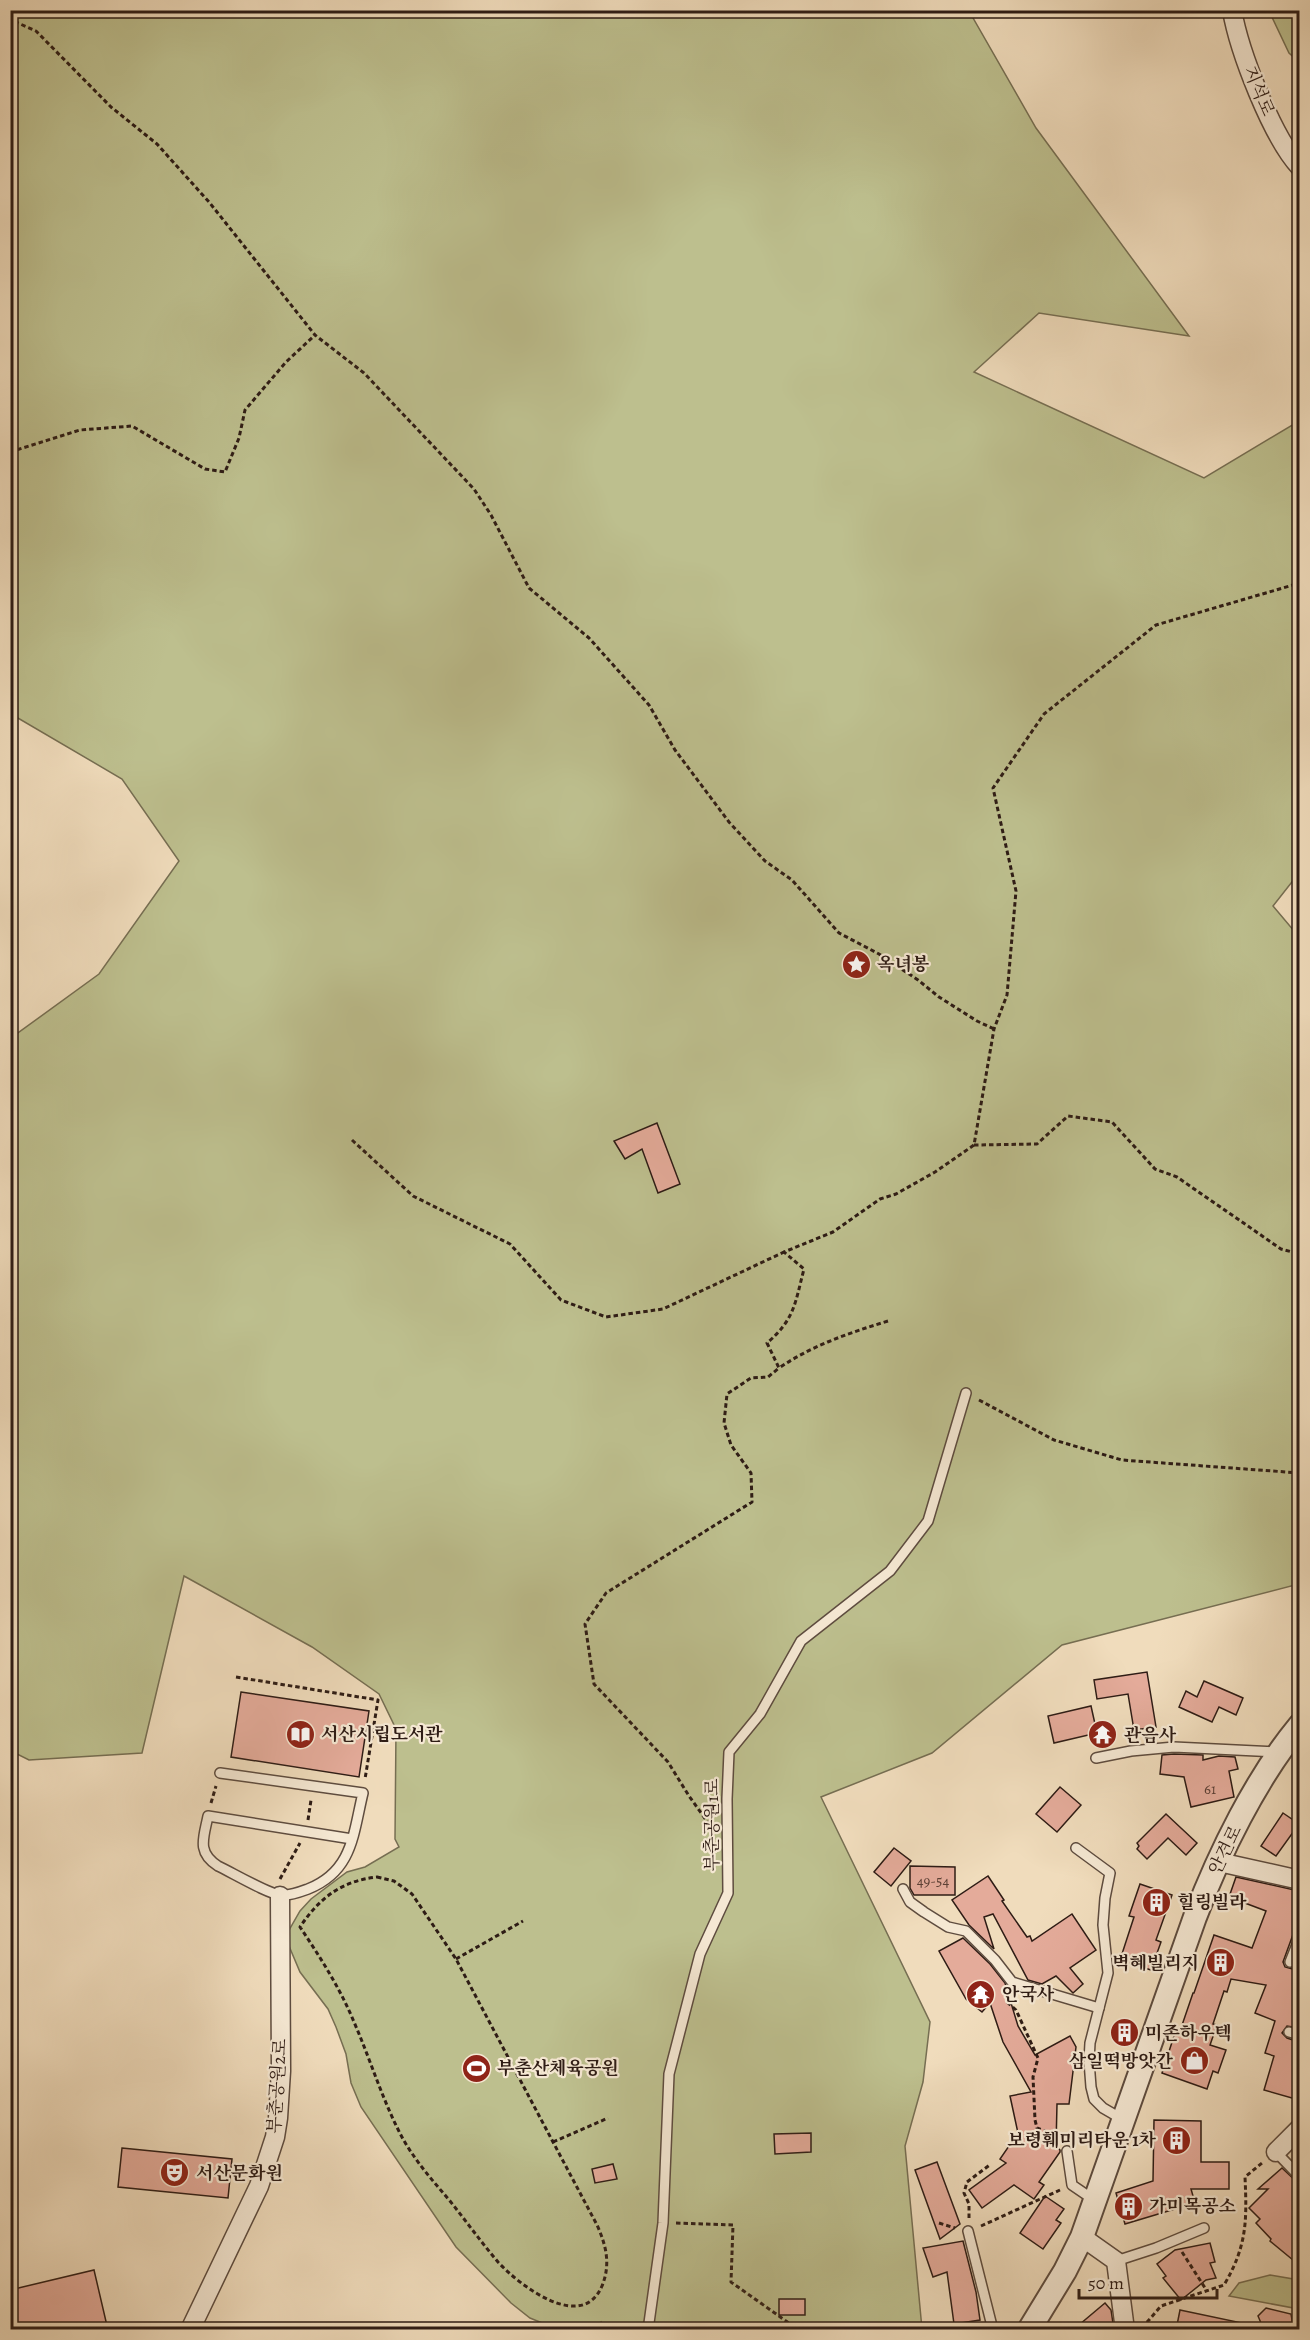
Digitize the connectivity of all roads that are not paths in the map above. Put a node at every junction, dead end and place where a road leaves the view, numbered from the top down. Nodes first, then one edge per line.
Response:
1 (1232, 10) edge
2 (1299, 166) edge
3 (966, 1393) road end
4 (1299, 1725) edge
5 (1280, 1752) junction
6 (1096, 1758) dead end
7 (220, 1773) road end
8 (352, 1839) junction
9 (1076, 1848) dead end
10 (1219, 1862) junction
11 (1299, 1880) edge
12 (903, 1889) dead end
13 (279, 1896) junction
14 (1299, 1937) edge
15 (1290, 1962) dead end
16 (1099, 2008) junction
17 (1289, 2032) dead end
18 (1299, 2036) edge
19 (1124, 2120) junction
20 (1299, 2128) edge
21 (1066, 2151) road end
22 (1276, 2152) joint
23 (1299, 2177) edge
24 (1095, 2200) junction
25 (1204, 2228) dead end
26 (969, 2231) road end
27 (1082, 2237) junction
28 (1116, 2261) junction
29 (190, 2330) edge
30 (648, 2330) edge
31 (993, 2330) edge
32 (1029, 2330) edge
33 (1125, 2330) edge

1 - 2 street, 지석로
3 - 30 lane, 부춘공원1로
4 - 5 street, 안견로
5 - 6 lane
5 - 10 street, 안견로
7 - 8 lane
8 - 13 lane
8 - 13 lane
9 - 16 lane
10 - 11 street
10 - 19 street, 안견로
12 - 16 lane
13 - 29 street, 부춘공원2로
14 - 15 lane
16 - 19 lane
17 - 18 lane
19 - 24 street, 안견로
20 - 22 street
21 - 24 lane
22 - 23 lane
24 - 27 street, 안견로
25 - 28 lane
26 - 31 lane
27 - 28 street
27 - 32 street, 안견로
28 - 33 street

